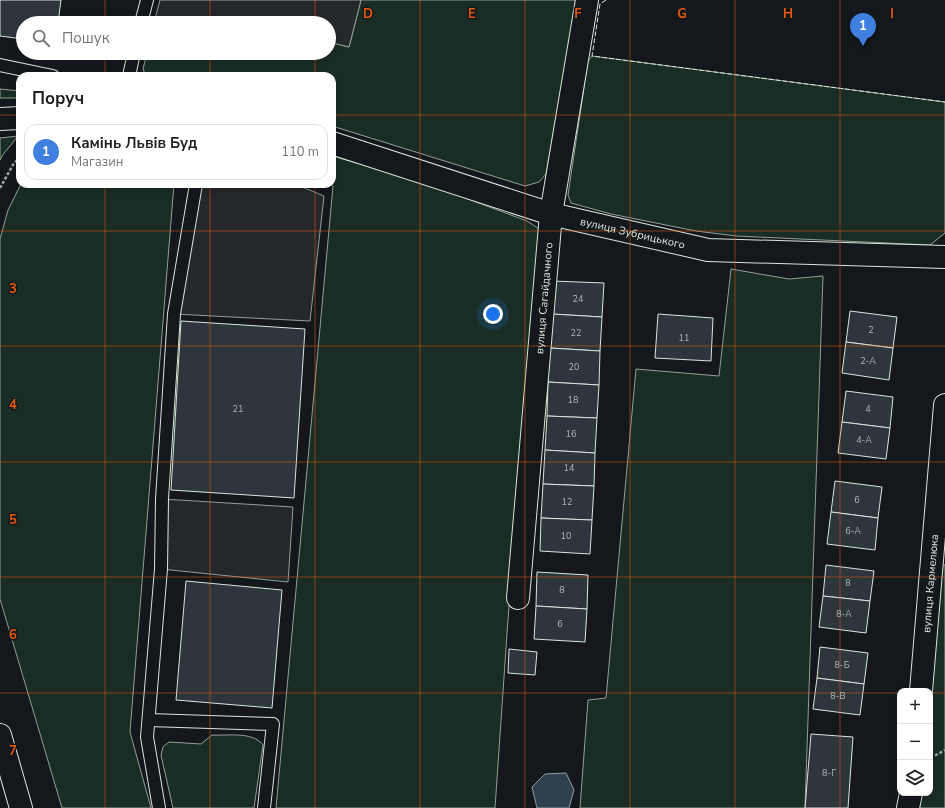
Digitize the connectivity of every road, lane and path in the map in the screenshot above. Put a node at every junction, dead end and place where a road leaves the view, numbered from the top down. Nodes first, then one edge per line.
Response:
1 (147, 0) edge
2 (586, 0) edge
3 (144, 16) edge
4 (132, 60) edge
5 (0, 65) edge
6 (34, 72) edge
7 (130, 72) edge
8 (16, 118) edge
9 (0, 119) edge
10 (336, 144) edge
11 (16, 161) edge
12 (0, 188) edge
13 (195, 188) edge
14 (551, 214) junction
15 (945, 257) edge
16 (945, 405) edge
17 (518, 598) dead end
18 (921, 688) edge
19 (149, 720) junction
20 (0, 735) edge
21 (945, 750) edge
22 (933, 754) edge
23 (5, 763) edge
24 (910, 796) edge
25 (20, 808) edge
26 (159, 808) edge
27 (264, 808) edge
28 (908, 808) edge

1 - 3 lane
2 - 14 street, вулиця Сагайдачного
4 - 7 lane
5 - 6 lane
8 - 9 street
10 - 14 street, вулиця Зубрицького
11 - 12 path
13 - 19 lane
14 - 15 street, вулиця Зубрицького
14 - 17 street, вулиця Сагайдачного
16 - 18 street, вулиця Кармелюка
19 - 26 lane
19 - 27 lane
20 - 23 street
21 - 22 path
23 - 25 street
24 - 28 street

